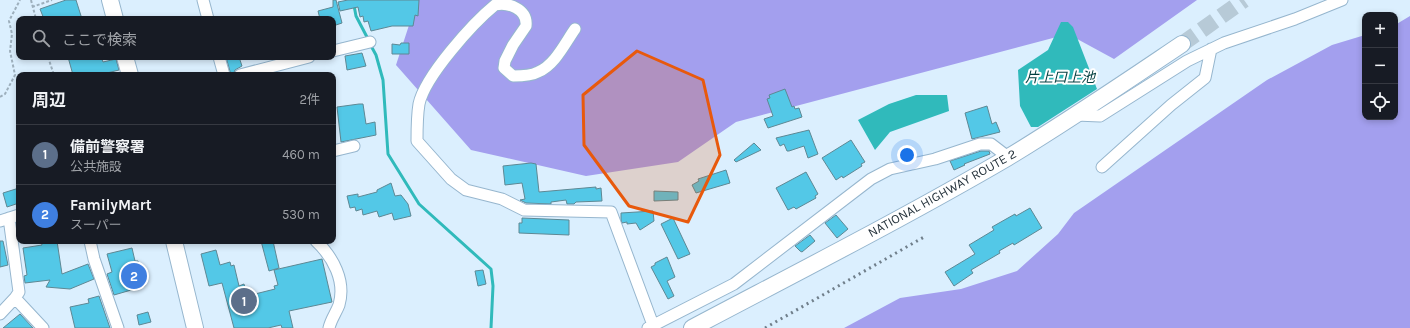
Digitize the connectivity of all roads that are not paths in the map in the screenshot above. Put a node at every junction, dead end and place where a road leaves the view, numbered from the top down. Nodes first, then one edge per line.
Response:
1 (110, 0) edge
2 (203, 0) edge
3 (1342, 0) edge
4 (114, 16) edge
5 (207, 16) edge
6 (575, 29) dead end
7 (370, 42) dead end
8 (1182, 44) tunnel mouth
9 (1211, 49) junction
10 (336, 50) edge
11 (126, 60) edge
12 (220, 60) edge
13 (298, 60) edge
14 (129, 72) edge
15 (223, 72) edge
16 (252, 72) edge
17 (1076, 116) junction
18 (354, 146) dead end
19 (336, 150) edge
20 (1008, 157) junction
21 (1102, 167) dead end
22 (9, 218) edge
23 (91, 244) edge
24 (175, 244) edge
25 (319, 244) edge
26 (15, 298) junction
27 (0, 314) edge
28 (650, 327) edge
29 (43, 328) edge
30 (118, 328) edge
31 (195, 328) edge
32 (329, 328) edge
33 (692, 328) edge

1 - 4 highway
2 - 5 street
3 - 9 street
6 - 28 street
7 - 10 street
8 - 17 highway, NATIONAL HIGHWAY ROUTE 2
9 - 17 street
9 - 21 street
11 - 14 highway
12 - 15 street
13 - 16 street
17 - 20 highway, NATIONAL HIGHWAY ROUTE 2
18 - 19 street
20 - 28 street
20 - 33 highway, NATIONAL HIGHWAY ROUTE 2
22 - 26 street
23 - 30 street
24 - 31 highway
25 - 32 street
26 - 27 street
26 - 29 street

